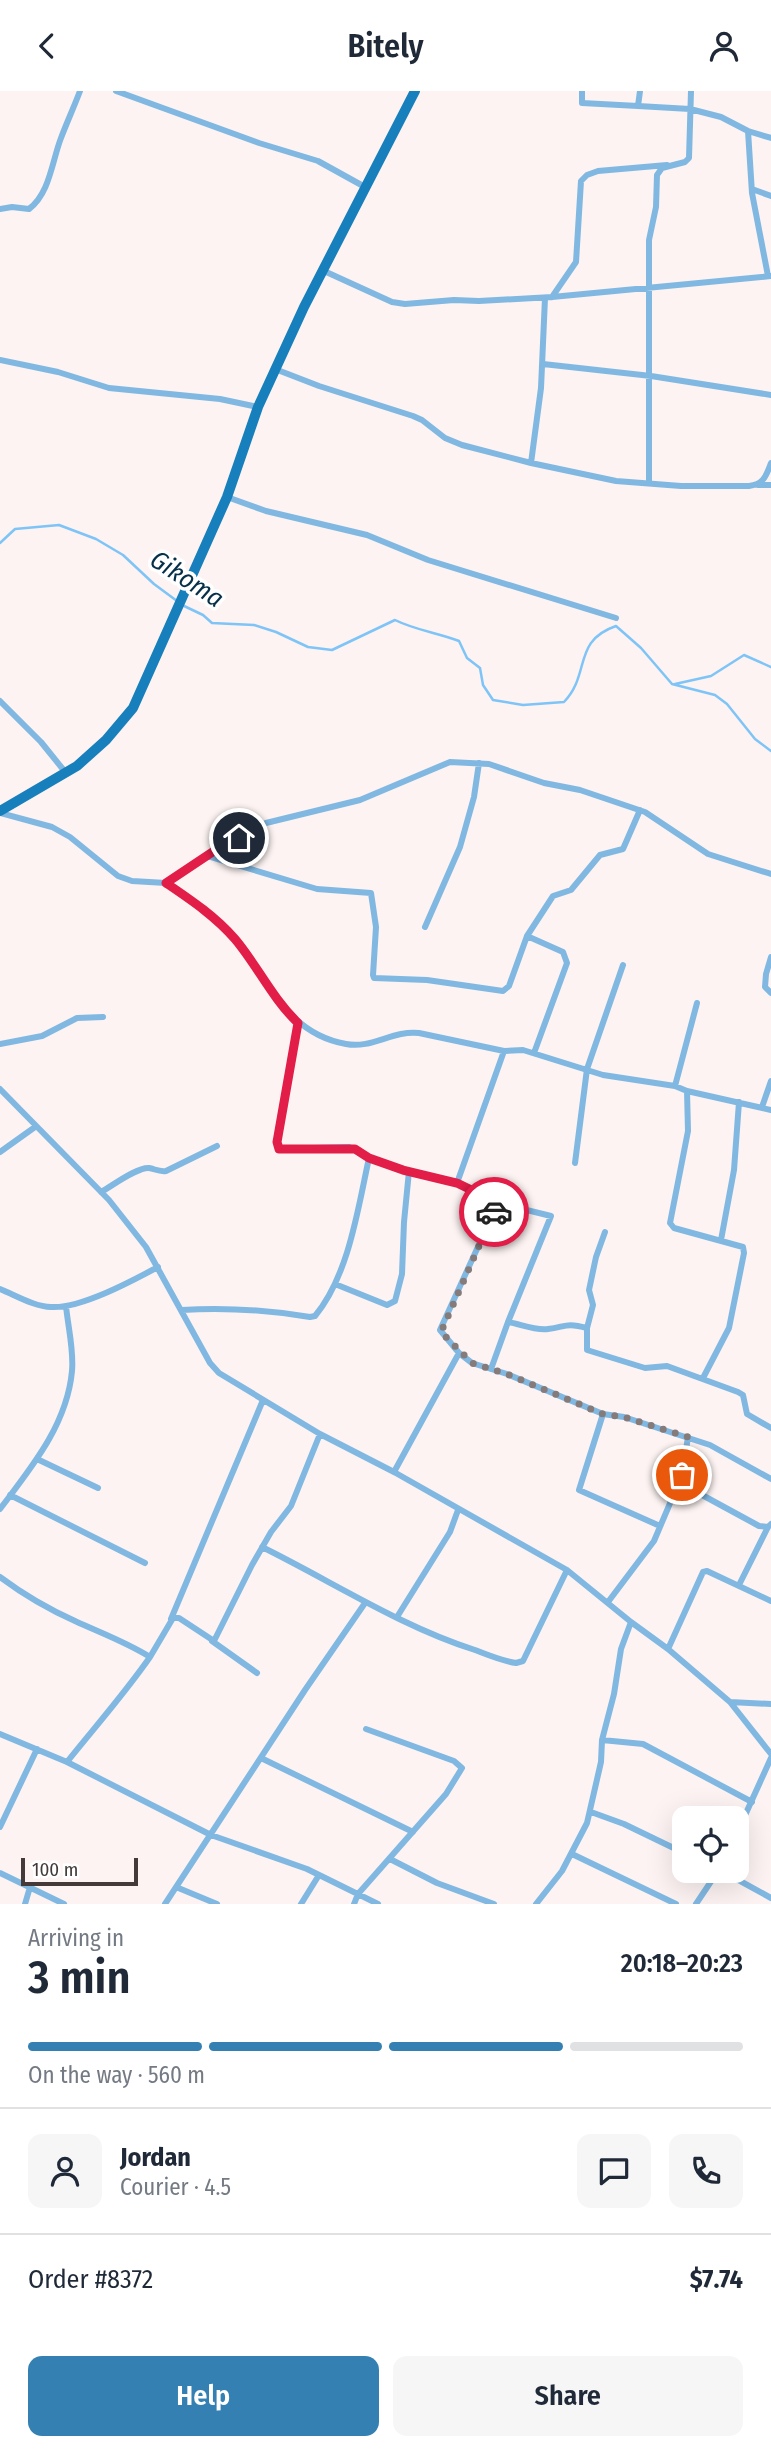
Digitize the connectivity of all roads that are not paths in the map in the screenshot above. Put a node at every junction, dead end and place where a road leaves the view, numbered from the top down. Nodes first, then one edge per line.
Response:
1 (80, 91) edge
2 (116, 91) edge
3 (415, 91) edge
4 (582, 91) edge
5 (640, 91) edge
6 (691, 91) edge
7 (638, 106) junction
8 (690, 109) junction
9 (748, 131) junction
10 (771, 138) edge
11 (673, 165) junction
12 (365, 187) junction
13 (752, 188) junction
14 (771, 197) edge
15 (0, 209) edge
16 (324, 271) junction
17 (769, 276) edge
18 (650, 287) junction
19 (549, 297) junction
20 (0, 360) edge
21 (543, 364) junction
22 (275, 369) junction
23 (650, 376) junction
24 (771, 395) edge
25 (257, 407) junction
26 (531, 463) junction
27 (771, 463) edge
28 (649, 484) junction
29 (756, 485) junction
30 (771, 485) edge
31 (226, 497) junction
32 (617, 618) dead end
33 (0, 701) edge
34 (479, 763) junction
35 (66, 773) junction
36 (640, 810) junction
37 (0, 812) edge
38 (206, 856) junction
39 (771, 874) edge
40 (166, 883) junction
41 (425, 927) dead end
42 (527, 936) junction
43 (771, 957) edge
44 (623, 965) dead end
45 (771, 993) edge
46 (697, 1003) dead end
47 (103, 1017) dead end
48 (298, 1023) junction
49 (0, 1044) edge
50 (504, 1051) junction
51 (534, 1053) junction
52 (587, 1069) junction
53 (771, 1081) edge
54 (675, 1086) junction
55 (0, 1089) edge
56 (687, 1091) junction
57 (739, 1102) junction
58 (762, 1107) junction
59 (771, 1110) edge
60 (35, 1126) junction
61 (217, 1146) dead end
62 (0, 1152) edge
63 (369, 1158) junction
64 (575, 1163) dead end
65 (409, 1171) junction
66 (457, 1183) junction
67 (101, 1192) junction
68 (498, 1203) junction
69 (605, 1232) dead end
70 (721, 1240) junction
71 (158, 1267) junction
72 (335, 1284) junction
73 (0, 1289) edge
74 (66, 1306) junction
75 (182, 1310) junction
76 (508, 1322) junction
77 (587, 1328) junction
78 (459, 1353) junction
79 (491, 1370) junction
80 (703, 1378) junction
81 (263, 1400) junction
82 (603, 1414) junction
83 (771, 1428) edge
84 (320, 1434) junction
85 (688, 1437) junction
86 (37, 1459) junction
87 (394, 1472) junction
88 (771, 1479) edge
89 (680, 1483) junction
90 (98, 1488) dead end
91 (10, 1495) junction
92 (0, 1509) edge
93 (458, 1510) junction
94 (770, 1525) edge
95 (660, 1526) junction
96 (262, 1547) junction
97 (145, 1563) dead end
98 (567, 1570) junction
99 (0, 1577) edge
100 (739, 1585) junction
101 (771, 1601) edge
102 (608, 1602) junction
103 (365, 1603) junction
104 (397, 1617) junction
105 (171, 1619) junction
106 (631, 1622) junction
107 (212, 1641) junction
108 (668, 1649) junction
109 (150, 1657) junction
110 (257, 1673) dead end
111 (730, 1702) junction
112 (771, 1704) edge
113 (366, 1729) dead end
114 (0, 1734) edge
115 (602, 1740) junction
116 (37, 1749) junction
117 (771, 1756) edge
118 (261, 1758) junction
119 (67, 1762) junction
120 (752, 1802) junction
121 (749, 1808) edge
122 (591, 1812) junction
123 (0, 1827) edge
124 (413, 1832) junction
125 (211, 1835) junction
126 (672, 1847) edge
127 (572, 1854) junction
128 (390, 1859) junction
129 (0, 1873) edge
130 (319, 1875) junction
131 (712, 1883) edge
132 (743, 1883) edge
133 (30, 1887) junction
134 (176, 1887) junction
135 (358, 1894) junction
136 (771, 1898) edge
137 (25, 1904) edge
138 (64, 1904) edge
139 (165, 1904) edge
140 (217, 1904) edge
141 (301, 1904) edge
142 (354, 1904) edge
143 (378, 1904) edge
144 (494, 1904) edge
145 (536, 1904) edge
146 (676, 1904) edge
147 (697, 1904) edge

1 - 15 street
2 - 12 street
3 - 12 main road
4 - 7 street
5 - 7 street
6 - 8 street
7 - 8 street
8 - 9 street
8 - 11 street
9 - 10 street
9 - 13 street
11 - 18 street
11 - 19 street
12 - 16 main road
13 - 14 street
13 - 17 street
16 - 19 street
16 - 22 main road
17 - 18 street
18 - 19 street
18 - 23 street
19 - 21 street
20 - 25 street
21 - 23 street
21 - 26 street
22 - 25 main road
22 - 26 street
23 - 24 street
23 - 28 street
25 - 31 main road
26 - 28 street
27 - 29 street
28 - 29 street
29 - 30 street
31 - 32 street
31 - 35 main road
33 - 35 street
34 - 36 street
34 - 38 street
34 - 41 street
35 - 37 main road
36 - 39 street
36 - 42 street
37 - 40 street
38 - 40 street
38 - 42 street
40 - 48 street
42 - 51 street
43 - 45 street
44 - 52 street
46 - 54 street
47 - 49 street
48 - 50 street
48 - 63 street
50 - 51 street
50 - 66 street
51 - 52 street
52 - 54 street
52 - 64 street
53 - 58 street
54 - 56 street
55 - 60 street
56 - 57 street
56 - 70 street
57 - 58 street
57 - 70 street
58 - 59 street
60 - 62 street
60 - 67 street
61 - 67 street
63 - 65 street
63 - 72 street
65 - 66 street
65 - 72 street
66 - 68 street
67 - 71 street
68 - 76 street
68 - 78 street
69 - 77 street
70 - 80 street
71 - 74 street
71 - 75 street
72 - 75 street
73 - 74 street
74 - 86 street
75 - 81 street
76 - 77 street
76 - 79 street
77 - 80 street
78 - 79 street
78 - 87 street
79 - 82 street
80 - 83 street
81 - 84 street
81 - 105 street
82 - 85 street
82 - 95 street
84 - 87 street
84 - 96 street
85 - 88 street
85 - 89 street
86 - 90 street
86 - 91 street
87 - 93 street
89 - 94 street
89 - 95 street
91 - 92 street
91 - 97 street
93 - 98 street
93 - 104 street
94 - 100 street
95 - 102 street
96 - 103 street
96 - 107 street
98 - 102 street
98 - 104 street
99 - 109 street
100 - 101 street
100 - 108 street
102 - 106 street
103 - 104 street
103 - 118 street
105 - 107 street
105 - 109 street
106 - 108 street
106 - 115 street
107 - 110 street
108 - 111 street
109 - 119 street
111 - 112 street
111 - 117 street
113 - 124 street
114 - 116 street
115 - 120 street
115 - 122 street
116 - 119 street
116 - 123 street
117 - 120 street
118 - 124 street
118 - 125 street
119 - 125 street
120 - 121 street
122 - 126 street
122 - 127 street
124 - 128 street
125 - 130 street
125 - 134 street
127 - 145 street
127 - 146 street
128 - 135 street
128 - 144 street
129 - 133 street
130 - 135 street
130 - 141 street
131 - 147 street
132 - 136 street
133 - 137 street
133 - 138 street
134 - 139 street
134 - 140 street
135 - 142 street
135 - 143 street

